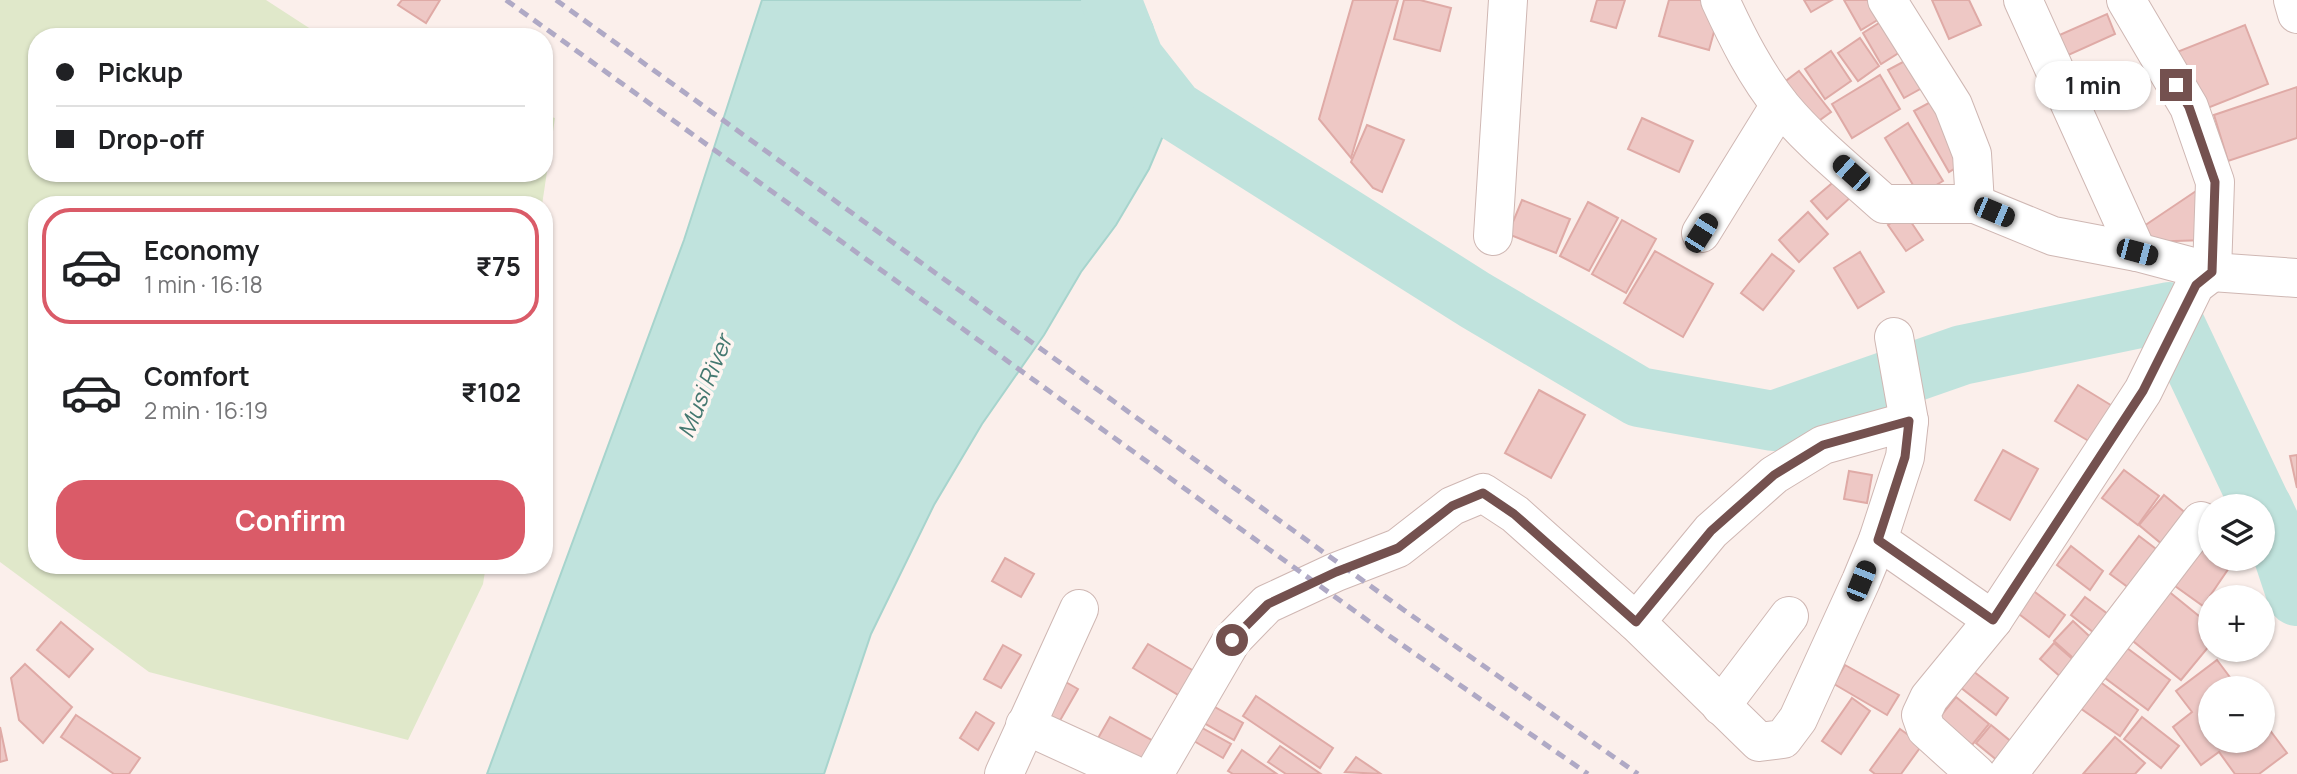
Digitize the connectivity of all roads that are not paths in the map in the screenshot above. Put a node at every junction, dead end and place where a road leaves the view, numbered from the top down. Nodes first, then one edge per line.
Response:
1 (1508, 0) edge
2 (1720, 0) edge
3 (1887, 0) edge
4 (2023, 0) edge
5 (2126, 0) edge
6 (2293, 0) edge
7 (2297, 14) edge
8 (1780, 105) junction
9 (1975, 204) junction
10 (1701, 233) dead end
11 (1493, 236) dead end
12 (2137, 252) junction
13 (2297, 278) edge
14 (2204, 279) junction
15 (1894, 337) dead end
16 (1909, 421) junction
17 (2198, 524) edge
18 (1878, 540) junction
19 (1079, 609) dead end
20 (1789, 616) dead end
21 (1993, 620) junction
22 (1636, 622) junction
23 (1721, 706) junction
24 (1025, 726) junction
25 (1958, 768) edge
26 (1003, 774) edge
27 (1132, 774) edge
28 (1154, 774) edge
29 (2008, 774) edge

1 - 11 street
2 - 8 street
3 - 9 street
4 - 12 street
5 - 14 street
6 - 7 street
8 - 9 street
8 - 10 street
9 - 12 street
12 - 14 street
13 - 14 street
14 - 21 street
15 - 16 street
16 - 18 street
16 - 22 street
17 - 29 street
18 - 21 street
18 - 23 street
19 - 24 street
20 - 23 street
21 - 25 street
22 - 23 street
22 - 28 street
24 - 26 street
24 - 27 street

